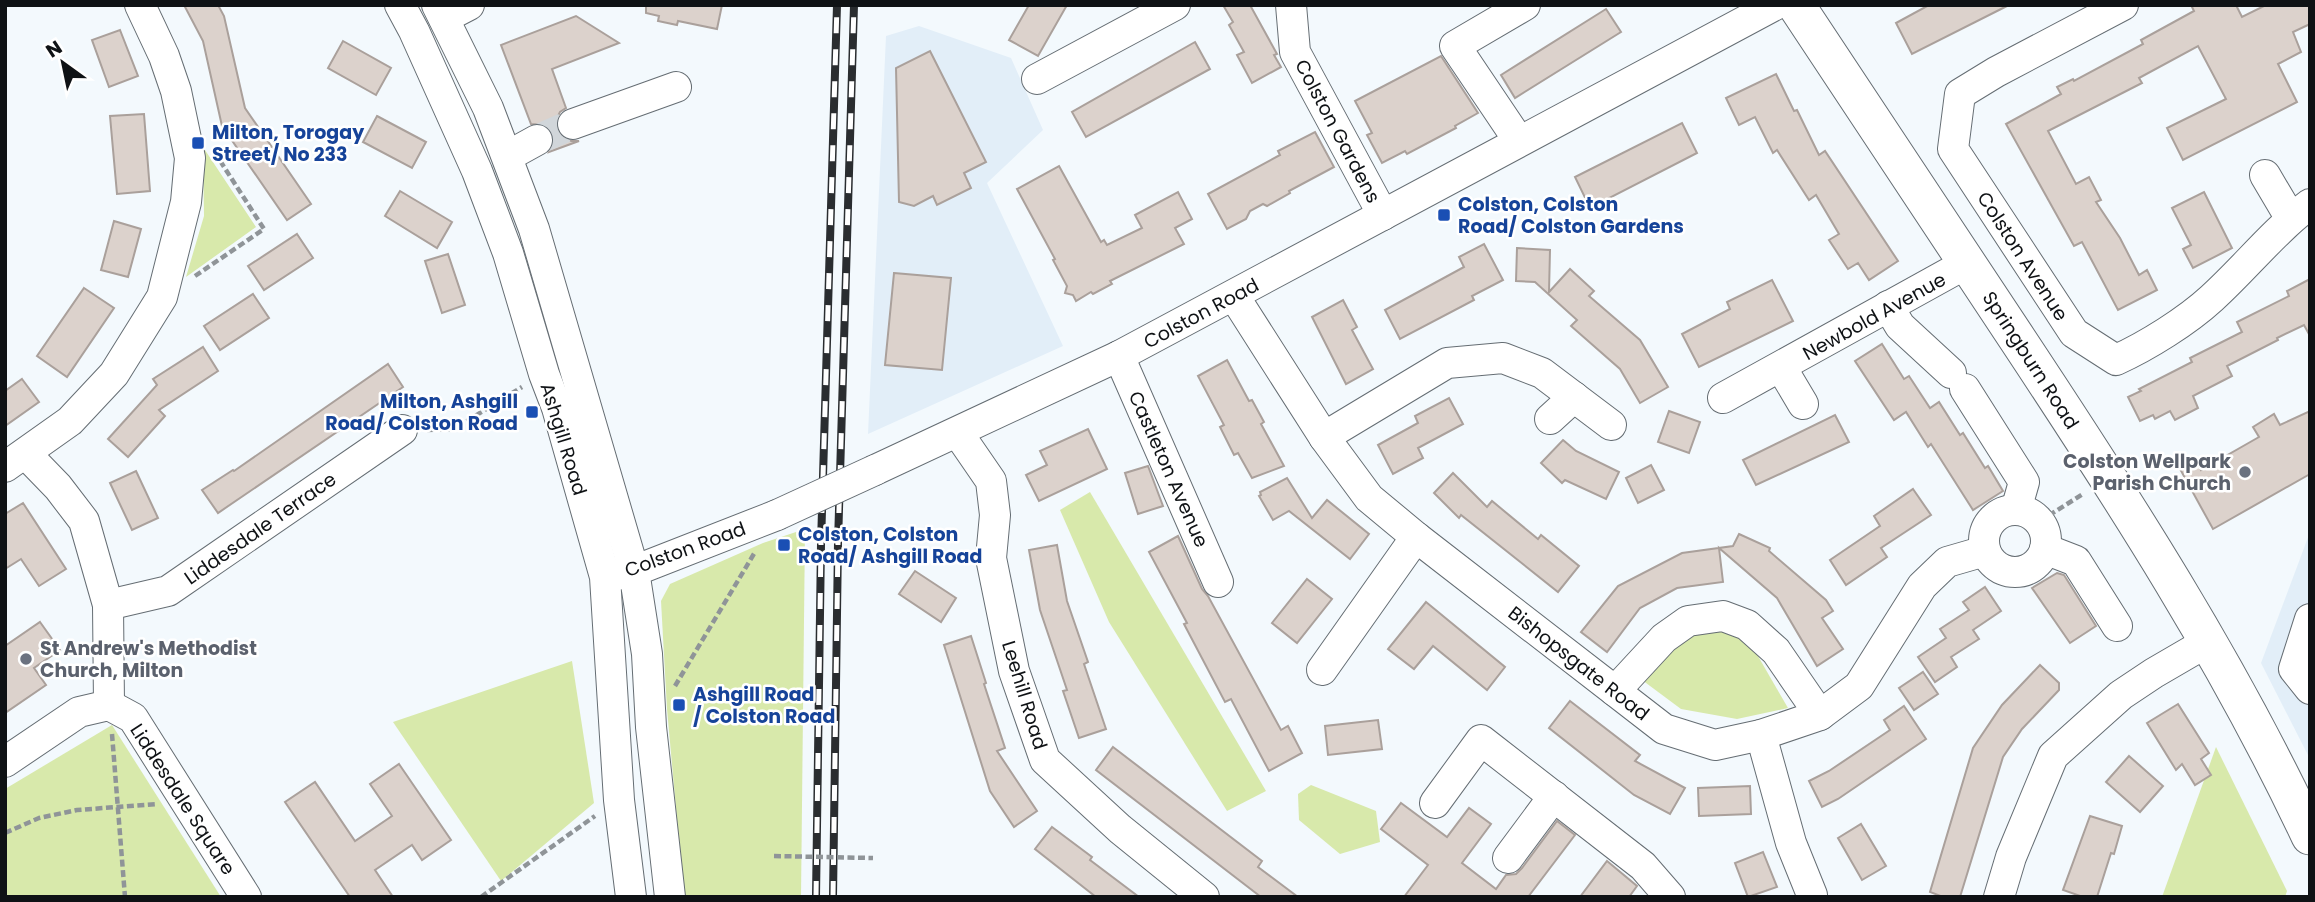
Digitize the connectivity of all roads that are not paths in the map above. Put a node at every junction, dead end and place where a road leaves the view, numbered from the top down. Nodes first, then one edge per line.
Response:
1 (140, 5) edge
2 (400, 5) edge
3 (1175, 5) edge
4 (1291, 5) edge
5 (1525, 5) edge
6 (1775, 5) edge
7 (1796, 5) edge
8 (2123, 5) edge
9 (450, 9) edge
10 (1037, 79) dead end
11 (676, 87) dead end
12 (573, 124) tunnel mouth
13 (537, 140) tunnel mouth
14 (1519, 141) junction
15 (508, 156) junction
16 (2265, 175) dead end
17 (2300, 211) edge
18 (1383, 215) junction
19 (1967, 263) junction
20 (1234, 296) junction
21 (1888, 306) junction
22 (1119, 356) junction
23 (1781, 367) junction
24 (1574, 397) junction
25 (1723, 398) dead end
26 (1803, 404) dead end
27 (1550, 419) dead end
28 (1611, 425) dead end
29 (402, 430) road end
30 (958, 433) junction
31 (1324, 437) junction
32 (16, 460) edge
33 (2033, 527) junction
34 (1416, 537) junction
35 (1984, 551) junction
36 (620, 574) junction
37 (1218, 582) dead end
38 (108, 605) junction
39 (2310, 619) edge
40 (2117, 626) dead end
41 (2209, 641) junction
42 (1322, 670) dead end
43 (2310, 689) edge
44 (1615, 691) junction
45 (109, 705) junction
46 (1820, 715) junction
47 (1761, 735) junction
48 (5, 762) edge
49 (1554, 796) junction
50 (1435, 803) dead end
51 (2310, 836) edge
52 (1508, 858) dead end
53 (1816, 896) edge
54 (246, 897) edge
55 (631, 897) edge
56 (670, 897) edge
57 (1204, 897) edge
58 (1670, 897) edge
59 (1999, 897) edge

1 - 32 street
2 - 36 street, Ashgill Road
3 - 10 street
4 - 18 street, Colston Gardens
5 - 14 street
6 - 14 street, Colston Road
7 - 19 main road, Springburn Road
8 - 17 street, Colston Avenue
9 - 15 street, Ashgill Road
11 - 12 street
13 - 15 street
14 - 18 street, Colston Road
15 - 36 street, Ashgill Road
16 - 17 street, Colston Avenue
18 - 20 street, Colston Road
19 - 21 street, Newbold Avenue
19 - 41 main road, Springburn Road
20 - 22 street, Colston Road
20 - 31 street, Bishopsgate Road
21 - 23 street, Newbold Avenue
21 - 33 street
22 - 30 street, Colston Road
22 - 37 street, Castleton Avenue
23 - 25 street, Newbold Avenue
23 - 26 street, Newbold Avenue
24 - 27 street
24 - 28 street
24 - 31 street
29 - 38 street, Liddesdale Terrace
30 - 36 street, Colston Road, bridge
30 - 57 street, Leehill Road
31 - 34 street, Bishopsgate Road
32 - 38 street
33 - 35 street
33 - 35 street
33 - 40 street
34 - 42 street
34 - 44 street, Bishopsgate Road
35 - 46 street, Bishopsgate Road
36 - 55 street, Ashgill Road
36 - 56 street, Ashgill Road
38 - 45 street
39 - 43 street
41 - 51 main road, Springburn Road
41 - 59 street
44 - 46 street
44 - 47 street, Bishopsgate Road
45 - 48 street
45 - 54 street, Liddesdale Square
46 - 47 street, Bishopsgate Road
47 - 53 street
49 - 50 street
49 - 52 street
49 - 58 street

